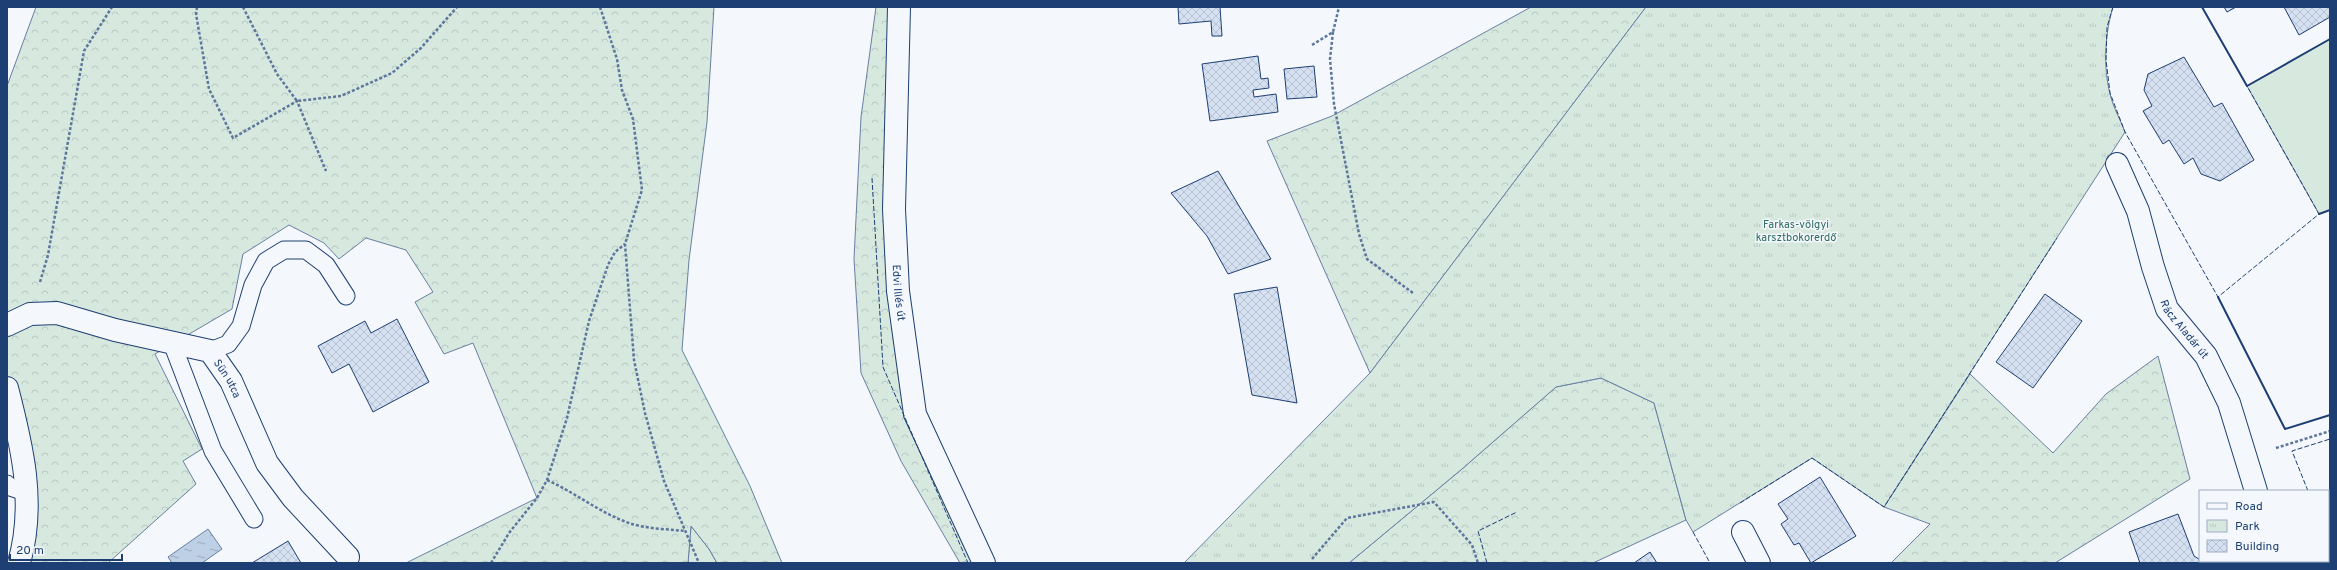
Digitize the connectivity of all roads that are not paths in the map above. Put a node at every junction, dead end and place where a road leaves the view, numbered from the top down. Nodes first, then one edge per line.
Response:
1 (899, 7) edge
2 (2117, 164) dead end
3 (346, 296) dead end
4 (7, 325) edge
5 (172, 343) junction
6 (210, 351) junction
7 (7, 388) edge
8 (7, 484) edge
9 (2256, 490) edge
10 (28, 493) junction
11 (254, 519) dead end
12 (1743, 532) dead end
13 (348, 558) dead end
14 (19, 563) edge
15 (984, 563) edge
16 (1759, 563) edge

1 - 15 street, Edvi Illés út
2 - 9 street, Rácz Aladár út
3 - 6 lane
4 - 5 street, Sün utca
5 - 6 street, Sün utca
5 - 11 lane
6 - 13 street, Sün utca
7 - 10 street
8 - 10 lane
10 - 14 street
12 - 16 street

